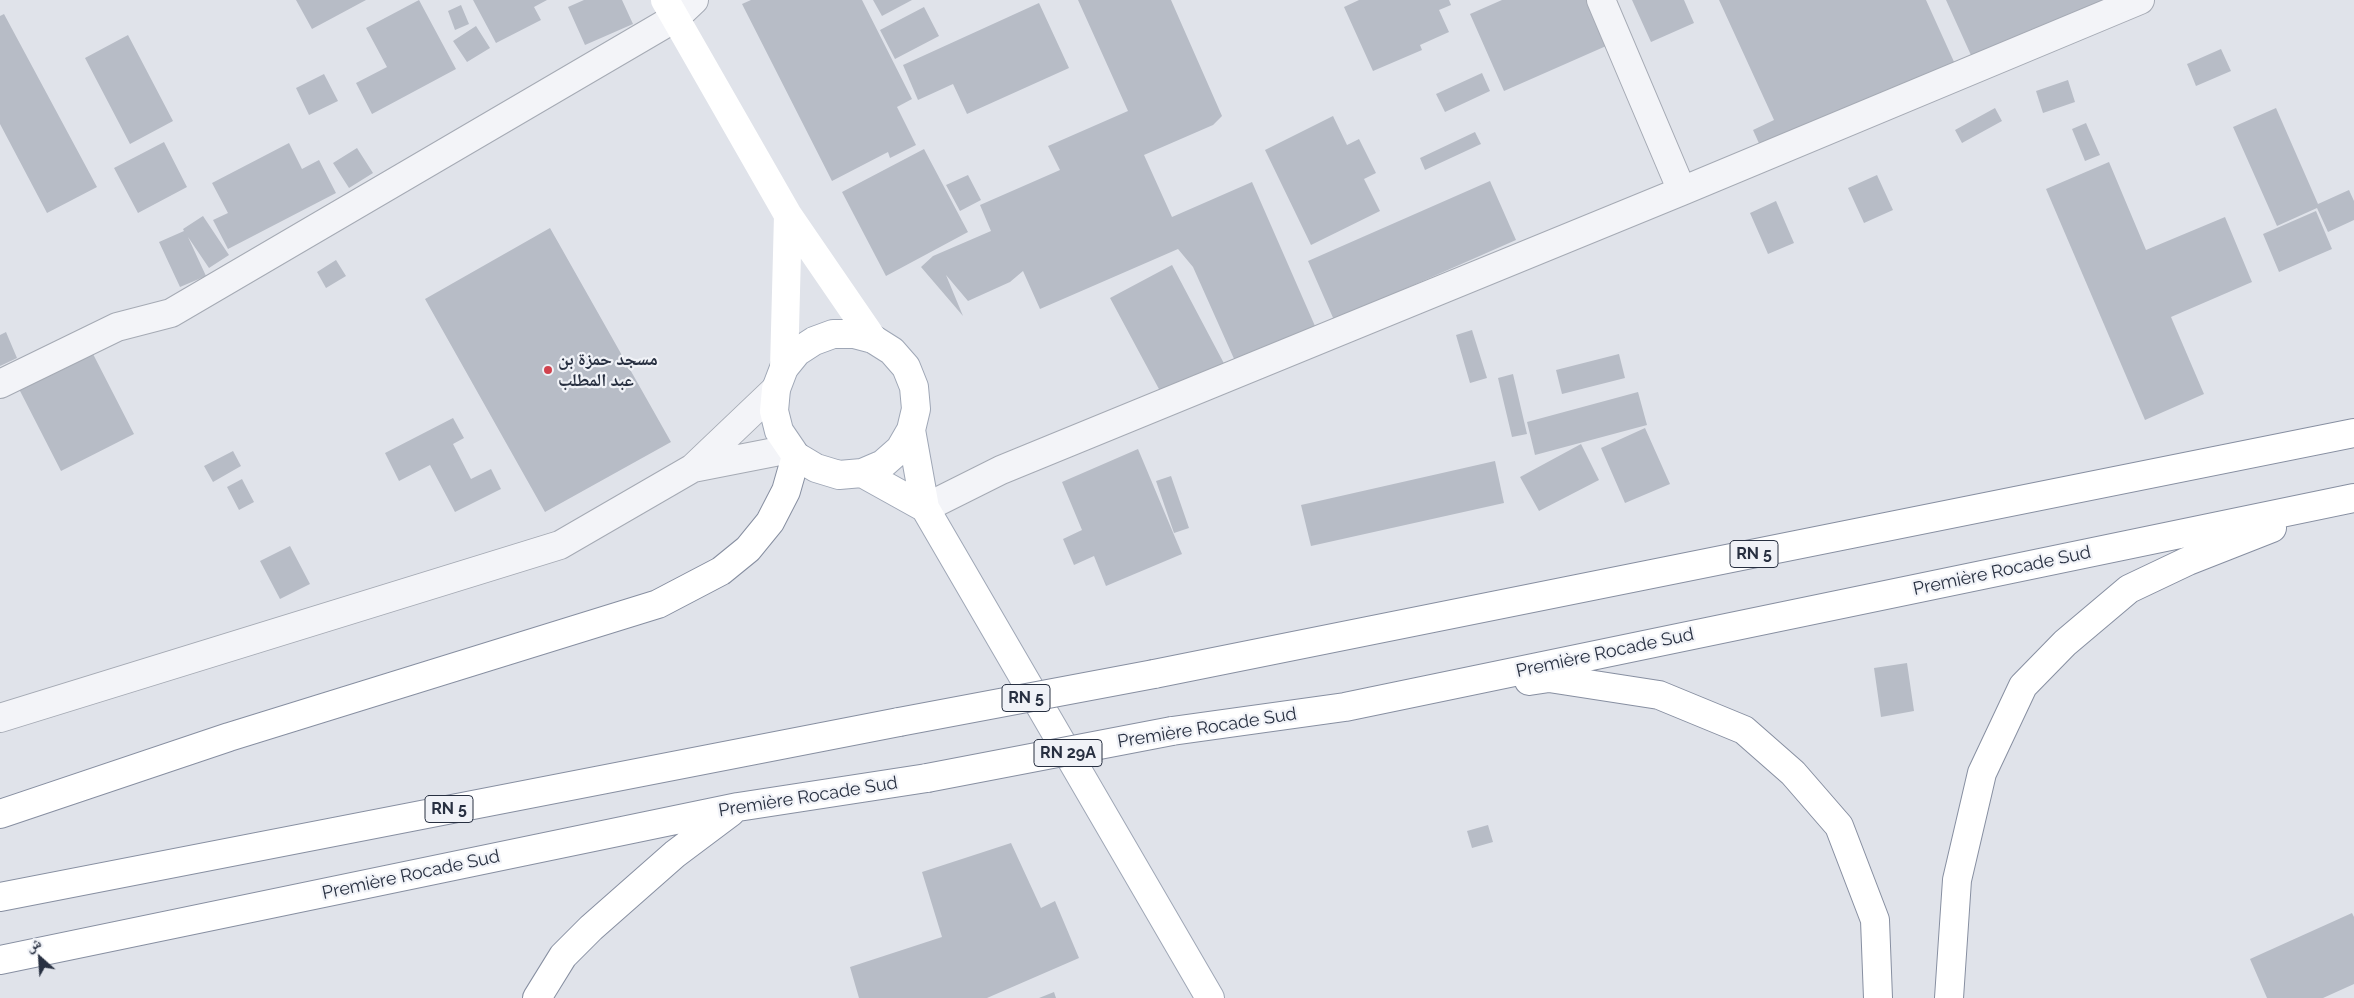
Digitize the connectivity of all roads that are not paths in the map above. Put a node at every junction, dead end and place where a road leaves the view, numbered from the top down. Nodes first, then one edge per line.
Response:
1 (1601, 0) edge
2 (2140, 0) edge
3 (678, 6) edge
4 (1682, 191) junction
5 (788, 214) junction
6 (873, 339) junction
7 (780, 379) junction
8 (0, 384) edge
9 (911, 430) junction
10 (2354, 433) edge
11 (793, 452) junction
12 (693, 468) junction
13 (862, 473) junction
14 (2350, 498) edge
15 (925, 508) junction
16 (1345, 707) junction
17 (0, 718) edge
18 (738, 807) junction
19 (0, 814) edge
20 (0, 897) edge
21 (0, 960) edge
22 (537, 998) edge
23 (1210, 998) edge
24 (1878, 998) edge
25 (1949, 998) edge

1 - 4 street
2 - 4 street
3 - 5 main road
3 - 8 street
4 - 15 street
5 - 6 main road
5 - 7 main road
6 - 7 main road
6 - 9 main road
7 - 11 main road
7 - 12 street
9 - 13 main road
9 - 15 main road, RN 29A
10 - 20 main road, RN 5, bridge
11 - 12 street
11 - 13 main road
11 - 19 main road
12 - 17 street
13 - 15 main road
14 - 16 main road, Première Rocade Sud
14 - 25 main road
15 - 23 main road, RN 29A
16 - 18 main road, Première Rocade Sud, bridge
16 - 24 main road
18 - 21 main road, Première Rocade Sud
18 - 22 main road

